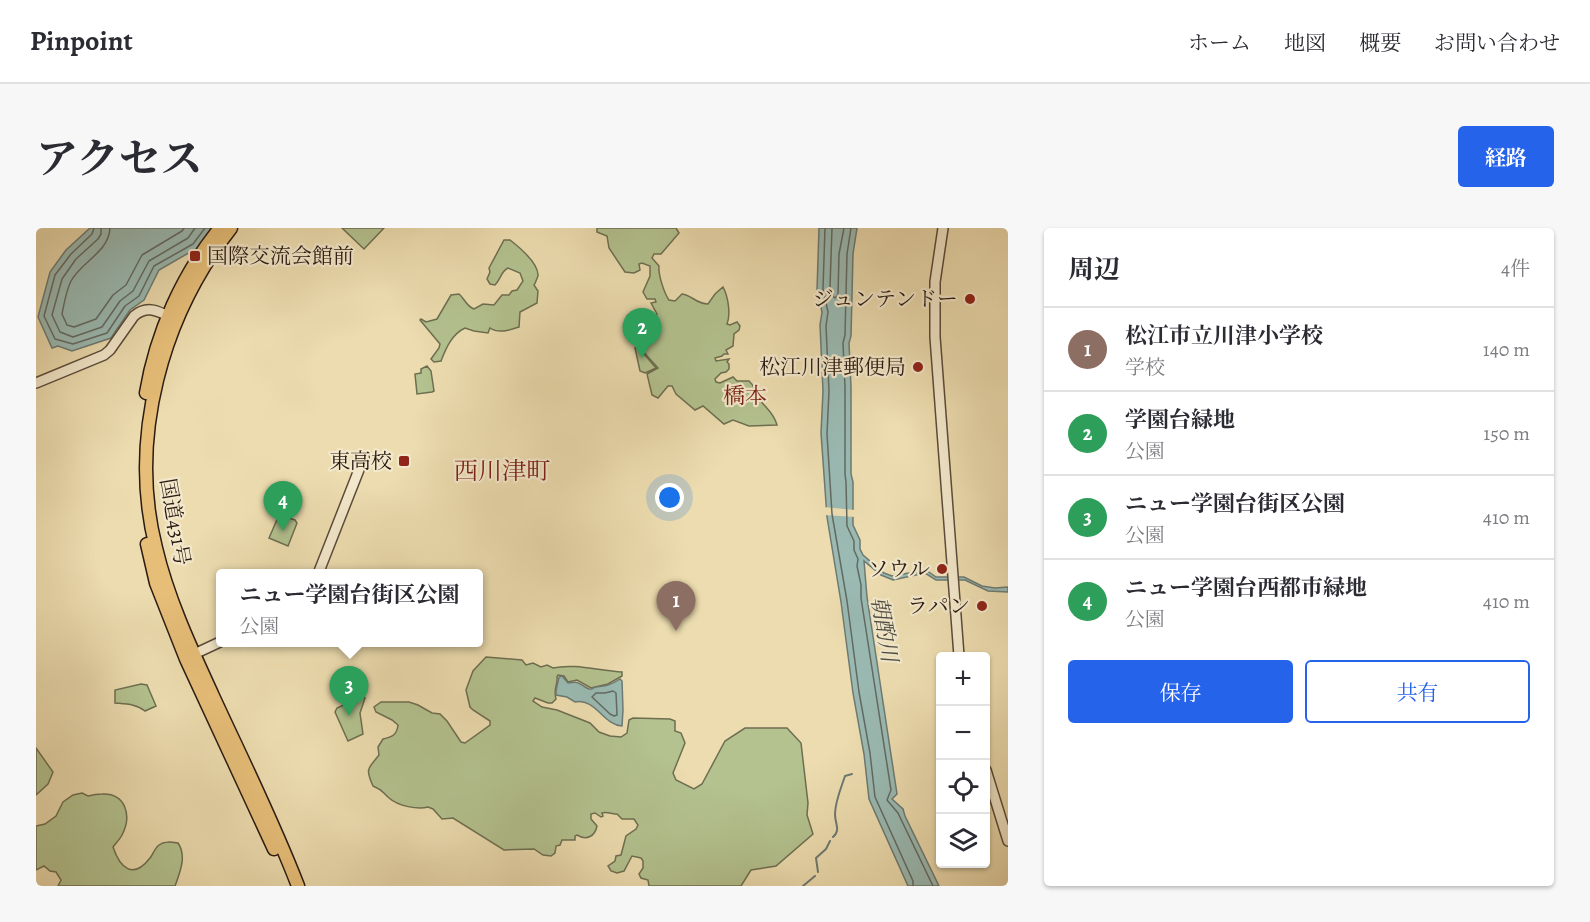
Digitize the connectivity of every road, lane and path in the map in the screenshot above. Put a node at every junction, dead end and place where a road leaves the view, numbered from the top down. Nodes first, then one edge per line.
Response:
1 (220, 228) edge
2 (231, 228) edge
3 (943, 228) edge
4 (172, 318) junction
5 (36, 383) edge
6 (364, 457) dead end
7 (320, 569) edge
8 (216, 644) edge
9 (959, 652) edge
10 (190, 657) junction
11 (990, 783) edge
12 (1008, 841) edge
13 (289, 886) edge
14 (298, 886) edge

1 - 4 highway, 国道431号
2 - 4 highway, 国道431号
3 - 9 street
4 - 5 street
4 - 10 highway, 国道431号
6 - 7 street
8 - 10 street
10 - 13 highway, 国道431号
10 - 14 highway, 国道431号
11 - 12 street

